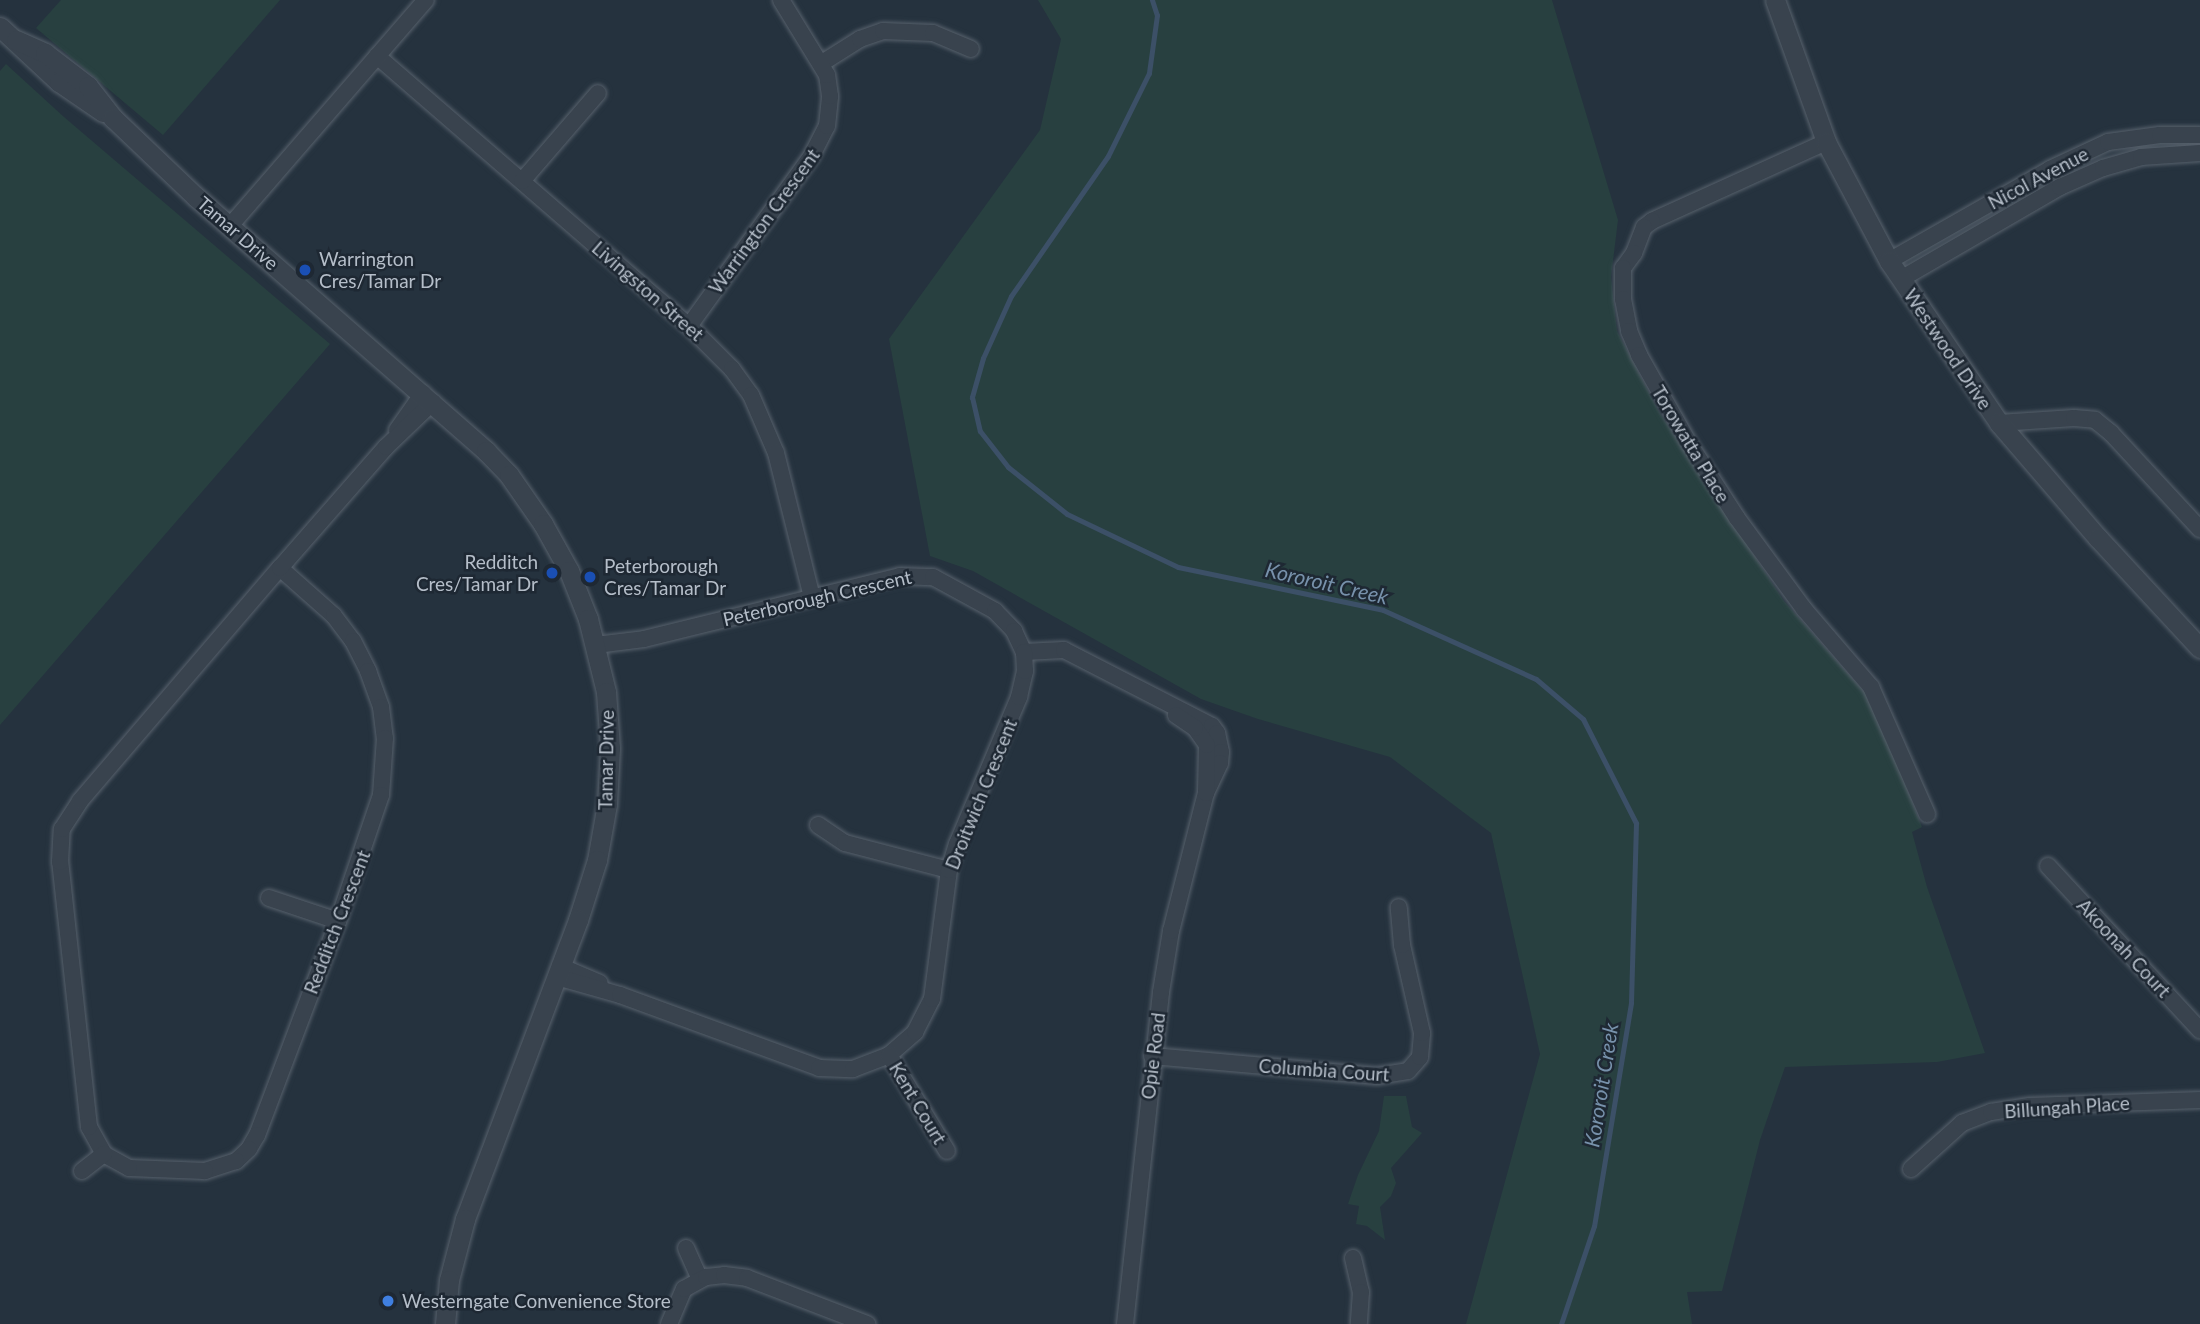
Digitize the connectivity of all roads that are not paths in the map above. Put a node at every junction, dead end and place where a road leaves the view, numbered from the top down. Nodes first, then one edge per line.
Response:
1 (426, 0) edge
2 (781, 0) edge
3 (1775, 0) edge
4 (0, 27) edge
5 (971, 50) dead end
6 (377, 56) junction
7 (822, 63) junction
8 (598, 93) dead end
9 (2200, 135) edge
10 (1826, 142) junction
11 (2200, 153) edge
12 (522, 181) junction
13 (230, 226) junction
14 (1889, 261) junction
15 (1900, 279) junction
16 (689, 326) junction
17 (428, 398) junction
18 (1999, 423) junction
19 (2200, 529) edge
20 (280, 568) junction
21 (813, 597) junction
22 (2200, 648) edge
23 (597, 650) junction
24 (1024, 653) junction
25 (1927, 814) dead end
26 (818, 825) dead end
27 (2048, 866) dead end
28 (949, 870) junction
29 (269, 898) dead end
30 (1399, 906) dead end
31 (338, 921) junction
32 (559, 971) junction
33 (2200, 1030) edge
34 (889, 1055) junction
35 (1152, 1056) junction
36 (2200, 1100) edge
37 (947, 1152) dead end
38 (104, 1154) junction
39 (1911, 1169) dead end
40 (82, 1171) dead end
41 (686, 1248) dead end
42 (1353, 1258) dead end
43 (700, 1279) junction
44 (445, 1324) edge
45 (669, 1324) edge
46 (867, 1324) edge
47 (1125, 1324) edge
48 (1359, 1324) edge

1 - 6 street
2 - 7 street, Warrington Crescent
3 - 10 street, Westwood Drive
4 - 13 street, Tamar Drive
5 - 7 street
6 - 12 street, Livingston Street
6 - 13 street
7 - 16 street, Warrington Crescent
8 - 12 street
9 - 14 street, Nicol Avenue
10 - 14 street, Westwood Drive
10 - 25 street, Torowatta Place
11 - 15 street, Nicol Avenue
12 - 16 street, Livingston Street
13 - 17 street, Tamar Drive
14 - 15 street, Westwood Drive
15 - 18 street, Westwood Drive
16 - 21 street, Livingston Street
17 - 20 street
17 - 23 street, Tamar Drive
18 - 19 street
18 - 22 street, Westwood Drive
20 - 31 street, Redditch Crescent
20 - 38 street
21 - 23 street, Peterborough Crescent
21 - 24 street, Peterborough Crescent
23 - 32 street, Tamar Drive
24 - 28 street, Droitwich Crescent
24 - 35 street, Opie Road
26 - 28 street
27 - 33 street, Akoonah Court
28 - 34 street, Droitwich Crescent
29 - 31 street
30 - 35 street, Columbia Court
31 - 38 street, Redditch Crescent
32 - 34 street, Droitwich Crescent
32 - 44 street, Tamar Drive
34 - 37 street, Kent Court
35 - 47 street, Opie Road
36 - 39 street, Billungah Place
38 - 40 street
41 - 43 street
42 - 48 street
43 - 45 street
43 - 46 street

